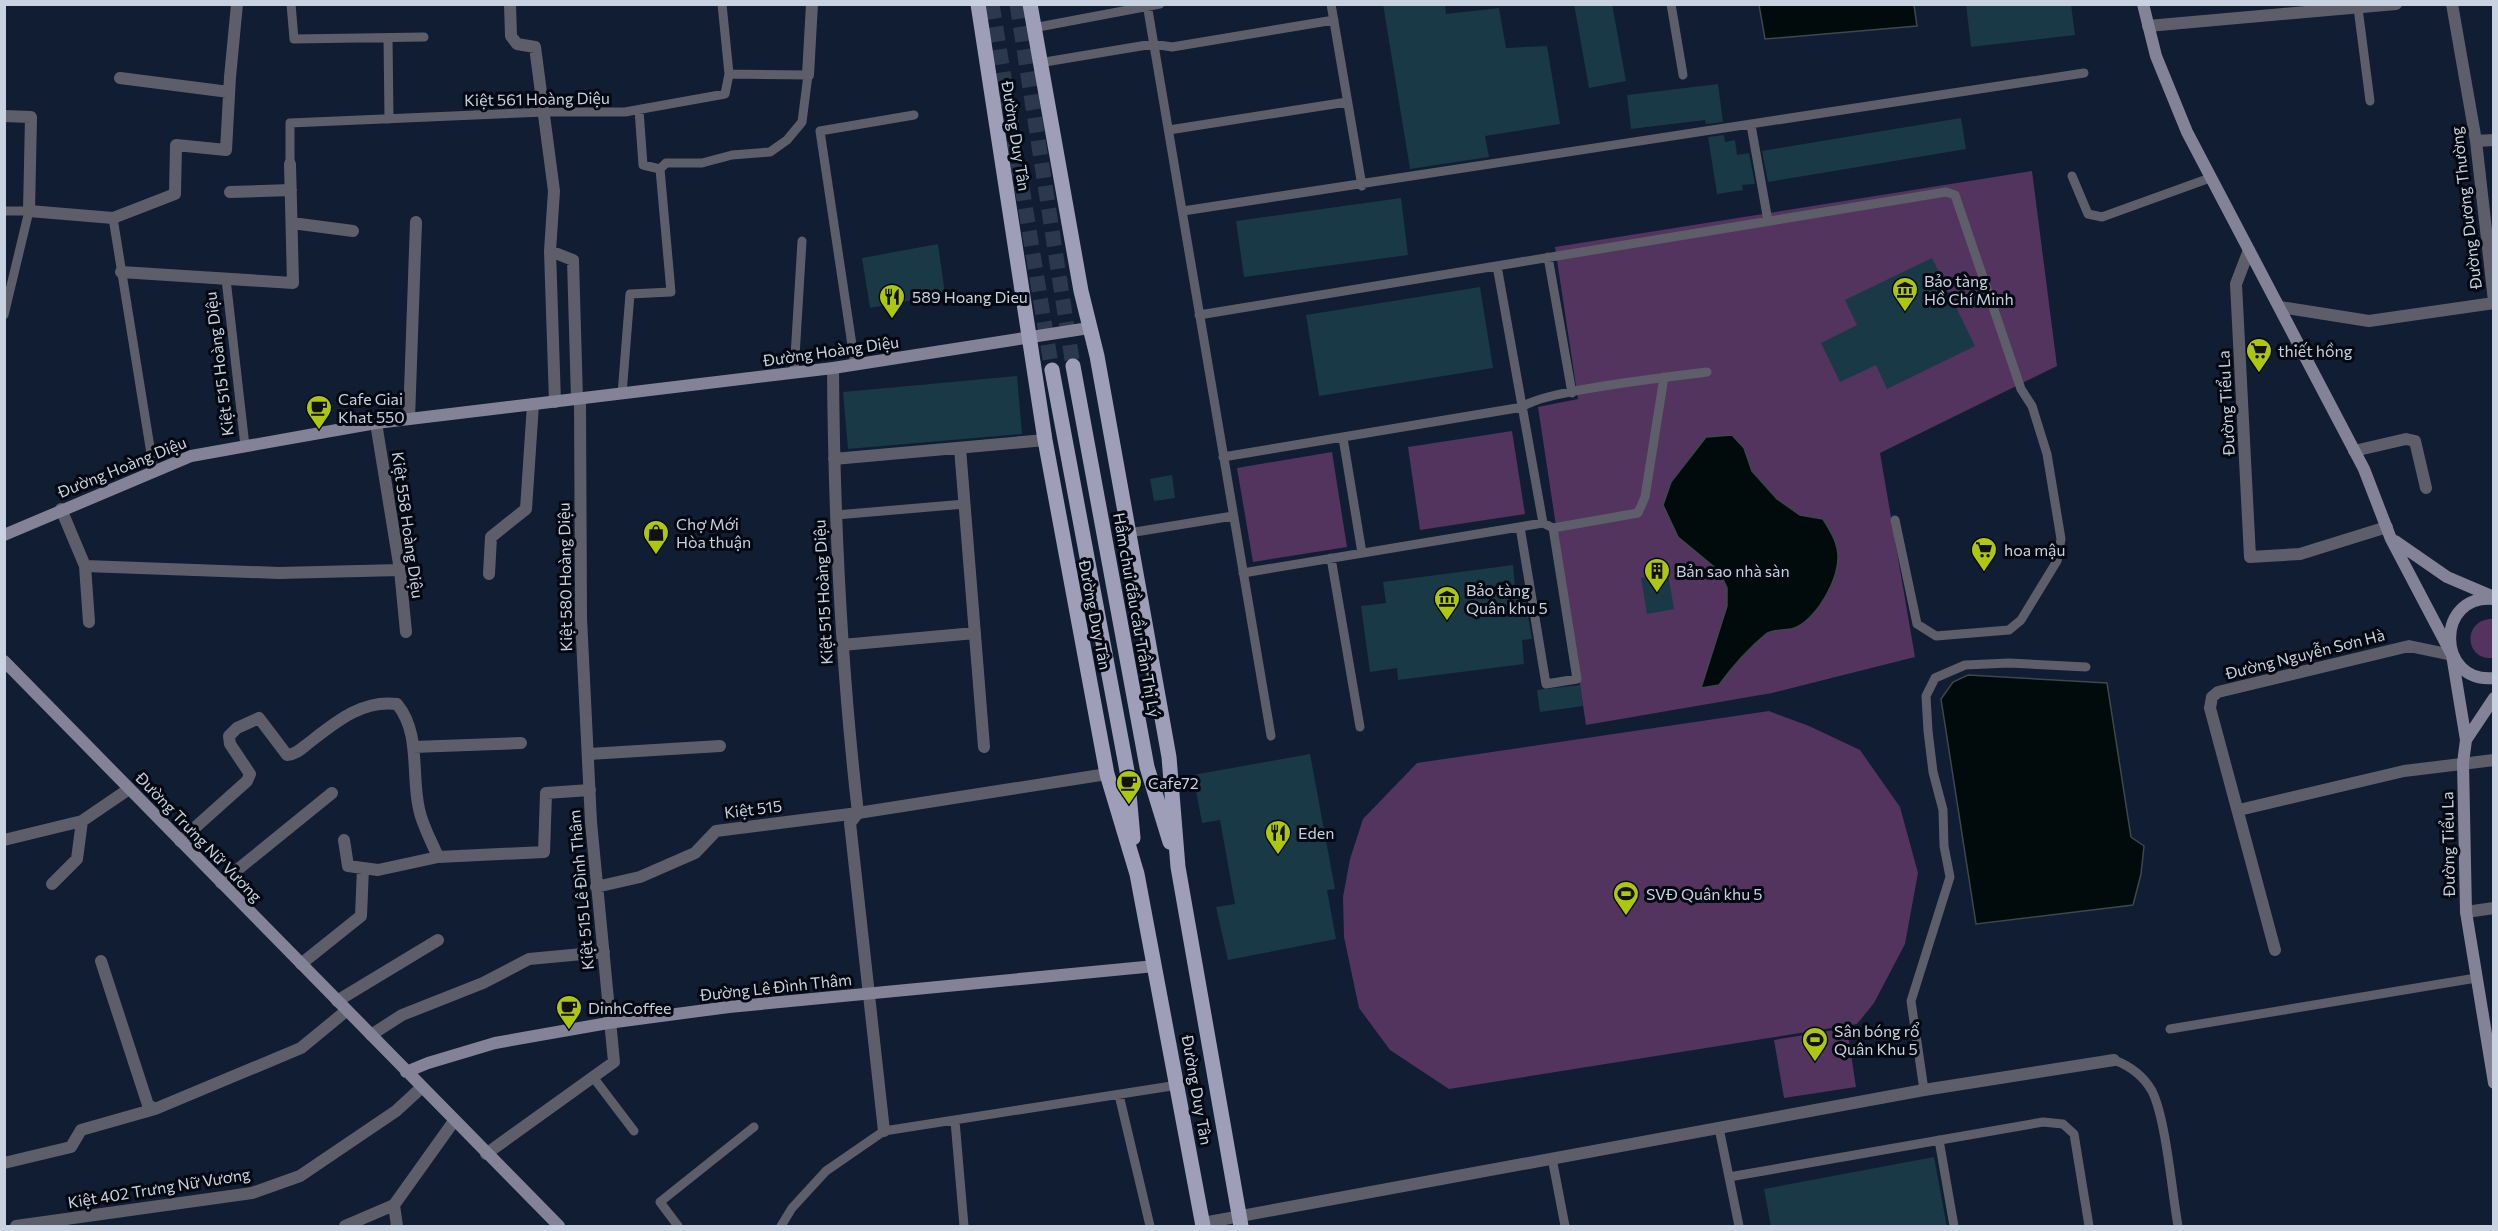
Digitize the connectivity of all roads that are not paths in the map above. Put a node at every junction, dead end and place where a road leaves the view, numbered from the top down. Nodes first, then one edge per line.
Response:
1 (237, 4) edge
2 (291, 4) edge
3 (510, 4) edge
4 (722, 4) edge
5 (812, 4) edge
6 (978, 4) edge
7 (1030, 4) edge
8 (1160, 4) edge
9 (1331, 4) edge
10 (1671, 4) edge
11 (2143, 4) edge
12 (2396, 4) edge
13 (2452, 4) edge
14 (1148, 7) edge
15 (2358, 8) junction
16 (1334, 20) junction
17 (2148, 26) junction
18 (1033, 28) junction
19 (424, 37) dead end
20 (388, 38) junction
21 (1153, 44) junction
22 (1039, 63) junction
23 (2084, 73) dead end
24 (729, 74) junction
25 (808, 75) junction
26 (1683, 75) dead end
27 (120, 78) dead end
28 (229, 92) junction
29 (2370, 101) dead end
30 (1347, 102) junction
31 (639, 110) junction
32 (545, 112) junction
33 (914, 115) dead end
34 (4, 116) edge
35 (389, 119) junction
36 (1750, 125) junction
37 (1169, 130) junction
38 (2493, 140) edge
39 (2476, 141) junction
40 (290, 164) joint
41 (660, 169) junction
42 (2072, 176) dead end
43 (2210, 178) junction
44 (1362, 186) junction
45 (291, 190) junction
46 (230, 192) dead end
47 (4, 211) edge
48 (1183, 211) junction
49 (29, 212) junction
50 (113, 218) junction
51 (1768, 221) junction
52 (416, 222) dead end
53 (292, 224) junction
54 (353, 231) dead end
55 (802, 240) dead end
56 (2249, 250) junction
57 (550, 251) junction
58 (1548, 257) junction
59 (1497, 266) junction
60 (122, 272) junction
61 (226, 279) junction
62 (2493, 302) edge
63 (2280, 307) junction
64 (4, 315) edge
65 (1199, 315) junction
66 (1089, 328) junction
67 (1028, 340) junction
68 (855, 365) junction
69 (1073, 366) tunnel mouth
70 (833, 368) junction
71 (1052, 370) tunnel mouth
72 (1707, 372) dead end
73 (794, 373) junction
74 (1664, 377) junction
75 (1572, 393) junction
76 (622, 394) junction
77 (578, 399) junction
78 (555, 402) junction
79 (534, 404) junction
80 (1523, 407) junction
81 (409, 419) junction
82 (376, 423) junction
83 (1344, 438) junction
84 (1045, 440) junction
85 (245, 446) junction
86 (960, 448) junction
87 (2354, 451) junction
88 (1223, 457) junction
89 (834, 459) junction
90 (154, 472) junction
91 (2426, 488) dead end
92 (964, 504) junction
93 (61, 509) junction
94 (836, 516) junction
95 (1233, 516) junction
96 (1895, 520) dead end
97 (1543, 523) junction
98 (1520, 527) junction
99 (1553, 528) junction
100 (1129, 533) junction
101 (2389, 533) junction
102 (4, 535) edge
103 (1362, 553) junction
104 (1331, 558) junction
105 (85, 566) junction
106 (400, 570) junction
107 (1243, 573) junction
108 (489, 574) dead end
109 (2493, 598) edge
110 (89, 622) dead end
111 (406, 632) dead end
112 (975, 633) junction
113 (842, 645) junction
114 (2452, 655) junction
115 (4, 661) edge
116 (2085, 667) dead end
117 (2493, 678) edge
118 (2493, 698) edge
119 (1360, 727) dead end
120 (1271, 736) dead end
121 (2466, 740) junction
122 (521, 743) dead end
123 (720, 746) dead end
124 (413, 747) junction
125 (984, 747) dead end
126 (589, 754) junction
127 (2493, 760) edge
128 (2463, 763) junction
129 (1107, 774) junction
130 (129, 789) junction
131 (590, 790) junction
132 (332, 793) dead end
133 (2239, 810) junction
134 (858, 813) junction
135 (82, 821) junction
136 (4, 840) edge
137 (344, 840) dead end
138 (180, 841) junction
139 (438, 857) junction
140 (1178, 867) junction
141 (363, 868) junction
142 (1137, 874) junction
143 (221, 883) junction
144 (52, 884) dead end
145 (596, 887) junction
146 (2493, 908) edge
147 (2466, 912) junction
148 (438, 940) dead end
149 (2275, 950) dead end
150 (604, 952) junction
151 (101, 961) dead end
152 (301, 964) junction
153 (1155, 966) junction
154 (2476, 978) junction
155 (870, 994) junction
156 (337, 1001) junction
157 (346, 1011) junction
158 (608, 1023) junction
159 (2170, 1029) dead end
160 (371, 1035) junction
161 (2114, 1060) joint
162 (406, 1072) junction
163 (593, 1077) junction
164 (2493, 1083) edge
165 (1178, 1085) junction
166 (421, 1088) junction
167 (1924, 1090) junction
168 (1119, 1095) junction
169 (155, 1109) junction
170 (454, 1120) junction
171 (955, 1121) junction
172 (754, 1127) dead end
173 (1719, 1128) junction
174 (634, 1131) dead end
175 (884, 1131) junction
176 (1939, 1140) junction
177 (486, 1154) junction
178 (1552, 1158) junction
179 (4, 1163) edge
180 (1729, 1178) junction
181 (394, 1205) junction
182 (1240, 1221) edge
183 (1203, 1225) edge
184 (18, 1226) edge
185 (345, 1227) edge
186 (397, 1227) edge
187 (558, 1227) edge
188 (678, 1227) edge
189 (781, 1227) edge
190 (964, 1227) edge
191 (1150, 1227) edge
192 (1565, 1227) edge
193 (1739, 1227) edge
194 (1954, 1227) edge
195 (2089, 1227) edge
196 (2178, 1227) edge

1 - 28 street
2 - 20 lane
3 - 32 street
4 - 24 lane
5 - 25 street
6 - 67 main road, Đường Duy Tân
7 - 18 main road, Đường Duy Tân
8 - 14 lane
9 - 16 lane
10 - 26 lane
11 - 17 main road, Đường Tiểu La
12 - 15 street
13 - 39 street, Đường Dương Thường
14 - 18 lane
14 - 21 lane
15 - 17 street
15 - 29 lane
16 - 21 lane
16 - 30 lane
17 - 43 main road, Đường Tiểu La
18 - 22 main road, Đường Duy Tân
19 - 20 lane
20 - 35 lane
21 - 22 lane
21 - 37 lane
22 - 66 main road, Đường Duy Tân
23 - 36 lane
24 - 25 lane
24 - 31 lane, Kiệt 561 Hoàng Diệu
25 - 41 lane
27 - 28 street
28 - 50 street
30 - 37 lane
30 - 44 lane
31 - 32 lane, Kiệt 561 Hoàng Diệu
31 - 41 lane
32 - 35 lane, Kiệt 561 Hoàng Diệu
32 - 57 street
33 - 68 lane
34 - 49 street
35 - 40 lane, Kiệt 561 Hoàng Diệu
36 - 44 lane
36 - 51 lane
37 - 48 lane
38 - 39 street
39 - 62 street, Đường Dương Thường
40 - 45 street
41 - 76 lane
42 - 43 lane
43 - 56 main road, Đường Tiểu La
44 - 48 lane
45 - 46 street
45 - 53 street
47 - 49 lane
48 - 65 lane
49 - 50 street
49 - 64 lane
50 - 60 lane
51 - 58 lane
51 - 96 lane
52 - 81 street
53 - 54 street
53 - 61 street
55 - 73 lane
56 - 63 main road, Đường Tiểu La
56 - 101 street, Đường Tiểu La
57 - 77 street
57 - 78 street
58 - 59 lane
58 - 75 lane
59 - 65 lane
59 - 80 lane
60 - 61 street
60 - 90 lane
61 - 85 lane, Kiệt 515 Hoàng Diệu
62 - 63 street
63 - 87 main road, Đường Tiểu La
65 - 88 lane
66 - 67 main road, Đường Hoàng Diệu
66 - 100 main road, Đường Duy Tân
67 - 68 main road, Đường Hoàng Diệu
67 - 84 main road, Đường Duy Tân
68 - 70 main road, Đường Hoàng Diệu
69 - 140 main road, Hầm chui đầu cầu Trần Thị Lý
70 - 73 main road, Đường Hoàng Diệu
70 - 89 street, Kiệt 515 Hoàng Diệu
71 - 142 main road
72 - 74 lane
73 - 76 main road, Đường Hoàng Diệu
74 - 75 lane
74 - 99 lane
75 - 80 lane
76 - 77 main road, Đường Hoàng Diệu
77 - 78 main road, Đường Hoàng Diệu
77 - 126 street, Kiệt 580 Hoàng Diệu
78 - 79 main road, Đường Hoàng Diệu
79 - 81 main road, Đường Hoàng Diệu
79 - 108 street
80 - 83 lane
80 - 97 lane
81 - 82 main road, Đường Hoàng Diệu
82 - 85 main road, Đường Hoàng Diệu
82 - 106 street, Kiệt 558 Hoàng Diệu
83 - 88 lane
83 - 103 lane
84 - 86 street
84 - 129 main road, Đường Duy Tân
85 - 90 main road, Đường Hoàng Diệu
86 - 89 street
86 - 92 street
87 - 91 street
87 - 101 main road, Đường Tiểu La
88 - 95 lane
89 - 94 street, Kiệt 515 Hoàng Diệu
90 - 93 main road, Đường Hoàng Diệu
92 - 94 lane
92 - 112 street
93 - 102 main road, Đường Hoàng Diệu
93 - 105 street
94 - 113 street, Kiệt 515 Hoàng Diệu
95 - 100 lane
95 - 107 lane
97 - 98 lane
97 - 99 lane
98 - 99 lane
98 - 103 lane
100 - 140 main road, Đường Duy Tân
101 - 109 main road
101 - 114 main road, Đường Tiểu La
103 - 104 lane
104 - 107 lane
104 - 119 lane
105 - 106 street
105 - 110 street
106 - 111 street, Kiệt 558 Hoàng Diệu
107 - 120 lane
109 - 114 main road
112 - 113 street
112 - 125 street
113 - 134 street, Kiệt 515 Hoàng Diệu
114 - 117 main road
114 - 121 main road, Đường Tiểu La
114 - 133 street, Đường Nguyễn Sơn Hà
115 - 130 main road, Đường Trưng Nữ Vương
116 - 167 lane
118 - 121 main road, Đường Tiểu La
121 - 128 main road, Đường Tiểu La
122 - 124 street
123 - 126 street
124 - 138 street
124 - 139 street
126 - 131 street, Kiệt 515 Lê Đình Thâm
127 - 128 street
128 - 133 street
128 - 147 main road, Đường Tiểu La
129 - 134 street, Kiệt 515
129 - 142 main road, Đường Duy Tân
130 - 135 street
130 - 138 main road, Đường Trưng Nữ Vương
131 - 139 street
131 - 145 street, Kiệt 515 Lê Đình Thâm
132 - 143 street
133 - 149 street, Đường Nguyễn Sơn Hà
134 - 145 street, Kiệt 515
134 - 155 street, Kiệt 515 Hoàng Diệu
135 - 136 street
135 - 144 street
137 - 141 street
138 - 143 main road, Đường Trưng Nữ Vương
139 - 141 street
140 - 182 main road, Đường Duy Tân
141 - 152 street
142 - 153 main road, Đường Duy Tân
143 - 152 main road, Đường Trưng Nữ Vương
145 - 150 street, Kiệt 515 Lê Đình Thâm
146 - 147 street, Đường Tiểu La
147 - 154 main road, Đường Tiểu La
148 - 156 street
150 - 158 street, Kiệt 515 Lê Đình Thâm
150 - 160 street
151 - 169 street
152 - 156 main road, Đường Trưng Nữ Vương
153 - 155 main road, Đường Lê Đình Thâm
153 - 165 main road, Đường Duy Tân
154 - 159 lane
154 - 164 main road, Đường Tiểu La
155 - 158 main road, Đường Lê Đình Thâm
155 - 175 street, Kiệt 515 Hoàng Diệu
156 - 157 main road, Đường Trưng Nữ Vương
157 - 160 main road, Đường Trưng Nữ Vương
157 - 169 street
158 - 162 main road, Đường Lê Đình Thâm
158 - 163 street, Kiệt 515 Lê Đình Thâm
160 - 162 main road, Đường Trưng Nữ Vương
161 - 167 street
161 - 196 lane
162 - 166 main road, Đường Trưng Nữ Vương
163 - 174 lane
163 - 177 street
165 - 168 lane
165 - 183 main road, Đường Duy Tân
166 - 170 main road, Đường Trưng Nữ Vương
166 - 184 street, Kiệt 402 Trưng Nữ Vương
167 - 173 street
168 - 171 lane
168 - 191 lane
169 - 179 street
170 - 177 main road, Đường Trưng Nữ Vương
170 - 181 street
171 - 175 lane
171 - 190 lane
172 - 188 lane
173 - 178 street
173 - 180 lane
175 - 189 lane
176 - 180 lane
176 - 194 lane
176 - 195 lane
177 - 187 main road, Đường Trưng Nữ Vương
178 - 182 street
178 - 192 lane
180 - 193 lane
181 - 185 street
181 - 186 street
182 - 183 street

